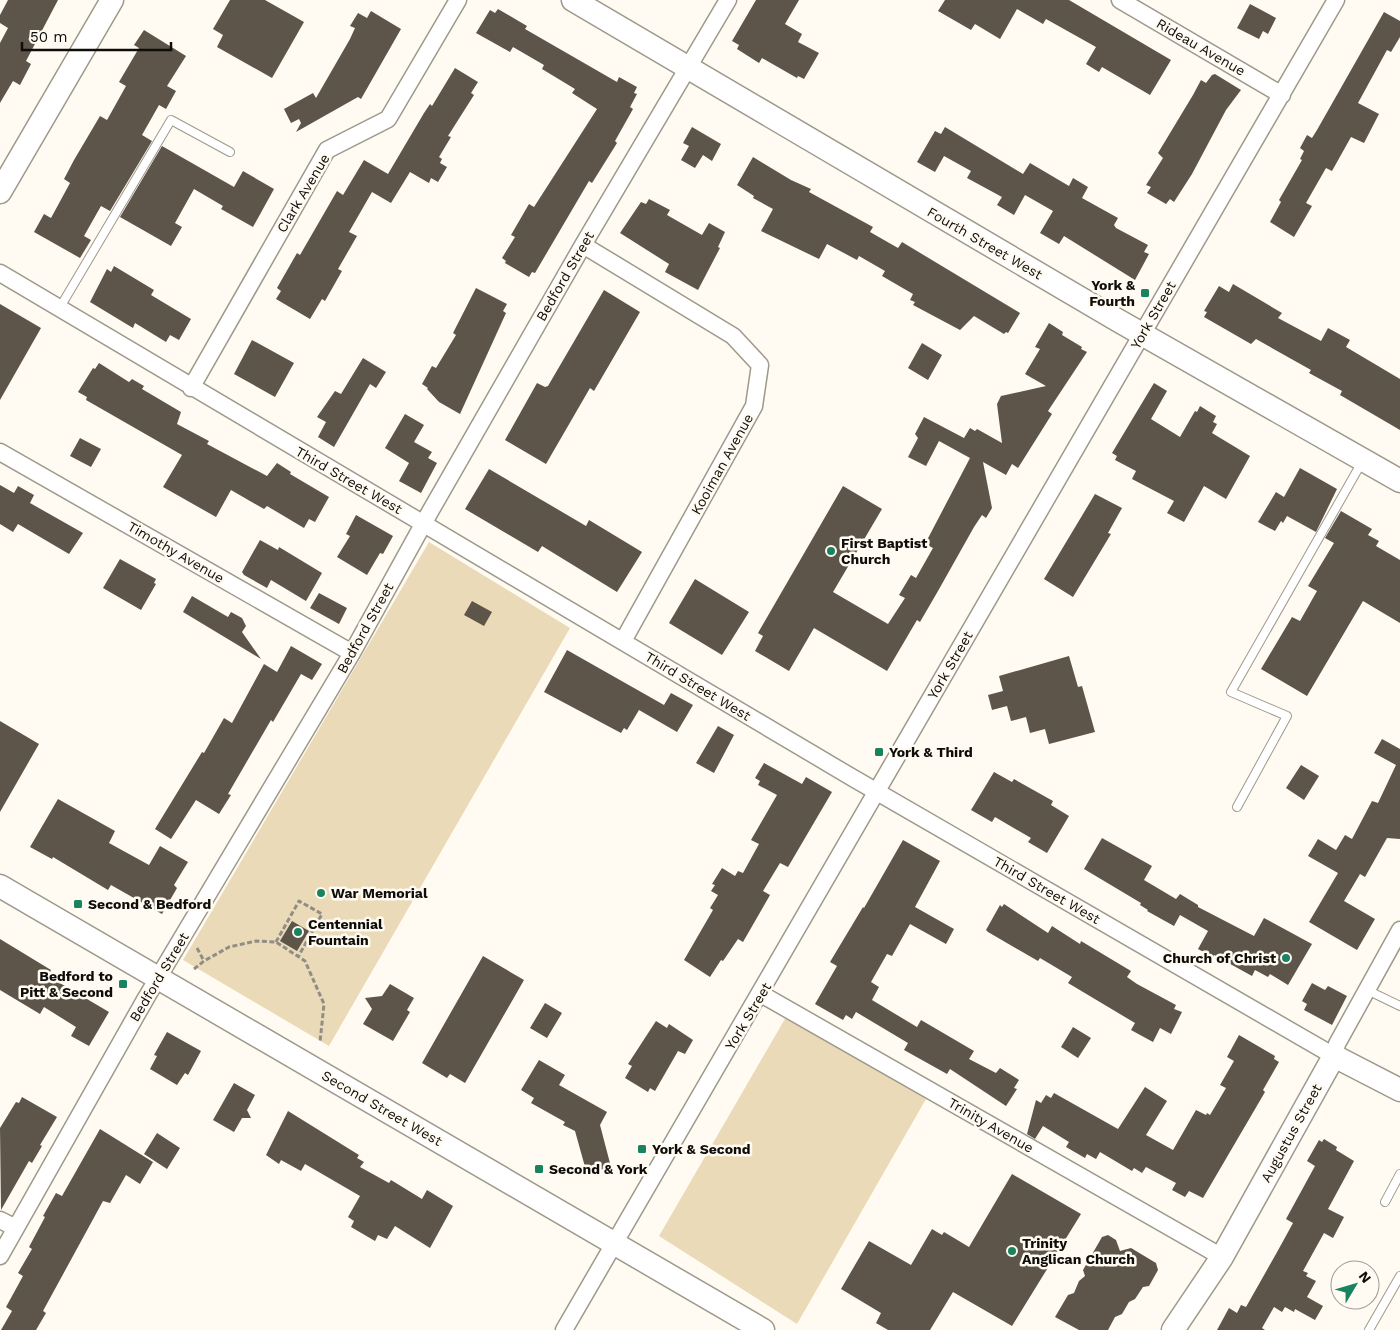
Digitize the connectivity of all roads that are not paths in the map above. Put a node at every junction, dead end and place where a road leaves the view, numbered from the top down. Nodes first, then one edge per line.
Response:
1 (112, 0) edge
2 (458, 0) edge
3 (573, 0) edge
4 (728, 0) edge
5 (1120, 0) edge
6 (1336, 0) edge
7 (687, 69) junction
8 (1282, 95) junction
9 (230, 152) dead end
10 (0, 192) edge
11 (583, 245) junction
12 (0, 273) edge
13 (59, 309) junction
14 (1142, 334) junction
15 (191, 388) junction
16 (0, 452) edge
17 (1363, 460) junction
18 (1400, 482) edge
19 (424, 524) junction
20 (623, 642) junction
21 (352, 653) junction
22 (877, 792) junction
23 (1237, 807) dead end
24 (0, 886) edge
25 (1400, 930) edge
26 (158, 978) junction
27 (1367, 990) junction
28 (761, 994) junction
29 (1400, 1006) edge
30 (1334, 1056) junction
31 (1400, 1090) edge
32 (1400, 1174) edge
33 (1385, 1202) dead end
34 (0, 1220) edge
35 (16, 1228) junction
36 (614, 1244) junction
37 (0, 1256) edge
38 (1222, 1257) junction
39 (1400, 1276) edge
40 (564, 1330) edge
41 (763, 1330) edge
42 (1173, 1330) edge
43 (1368, 1330) edge

1 - 10 street
2 - 15 street, Clark Avenue
3 - 7 street, Fourth Street West
4 - 7 street, Bedford Street
5 - 8 street, Rideau Avenue
6 - 8 street, York Street
7 - 11 street, Bedford Street
7 - 14 street, Fourth Street West
8 - 14 street, York Street
9 - 13 lane
11 - 19 street, Bedford Street
11 - 20 street, Kooiman Avenue
12 - 13 street, Third Street West
13 - 15 street, Third Street West
14 - 17 street, Fourth Street West
14 - 22 street, York Street
15 - 19 street, Third Street West
16 - 21 street, Timothy Avenue
17 - 18 street, Fourth Street West
17 - 23 lane
19 - 20 street, Third Street West
19 - 21 street, Bedford Street
20 - 22 street, Third Street West
21 - 26 street, Bedford Street
22 - 28 street, York Street
22 - 30 street, Third Street West
24 - 26 street, Second Street West
25 - 27 street, Augustus Street
26 - 35 street, Bedford Street
26 - 36 street, Second Street West
27 - 29 lane
27 - 30 street, Augustus Street
28 - 36 street, York Street
28 - 38 street, Trinity Avenue
30 - 31 street, Third Street West
30 - 38 street, Augustus Street
32 - 33 lane
34 - 35 street
35 - 37 street, Bedford Street
36 - 40 street, York Street
36 - 41 street, Second Street West
38 - 42 street, Augustus Street
39 - 43 lane

